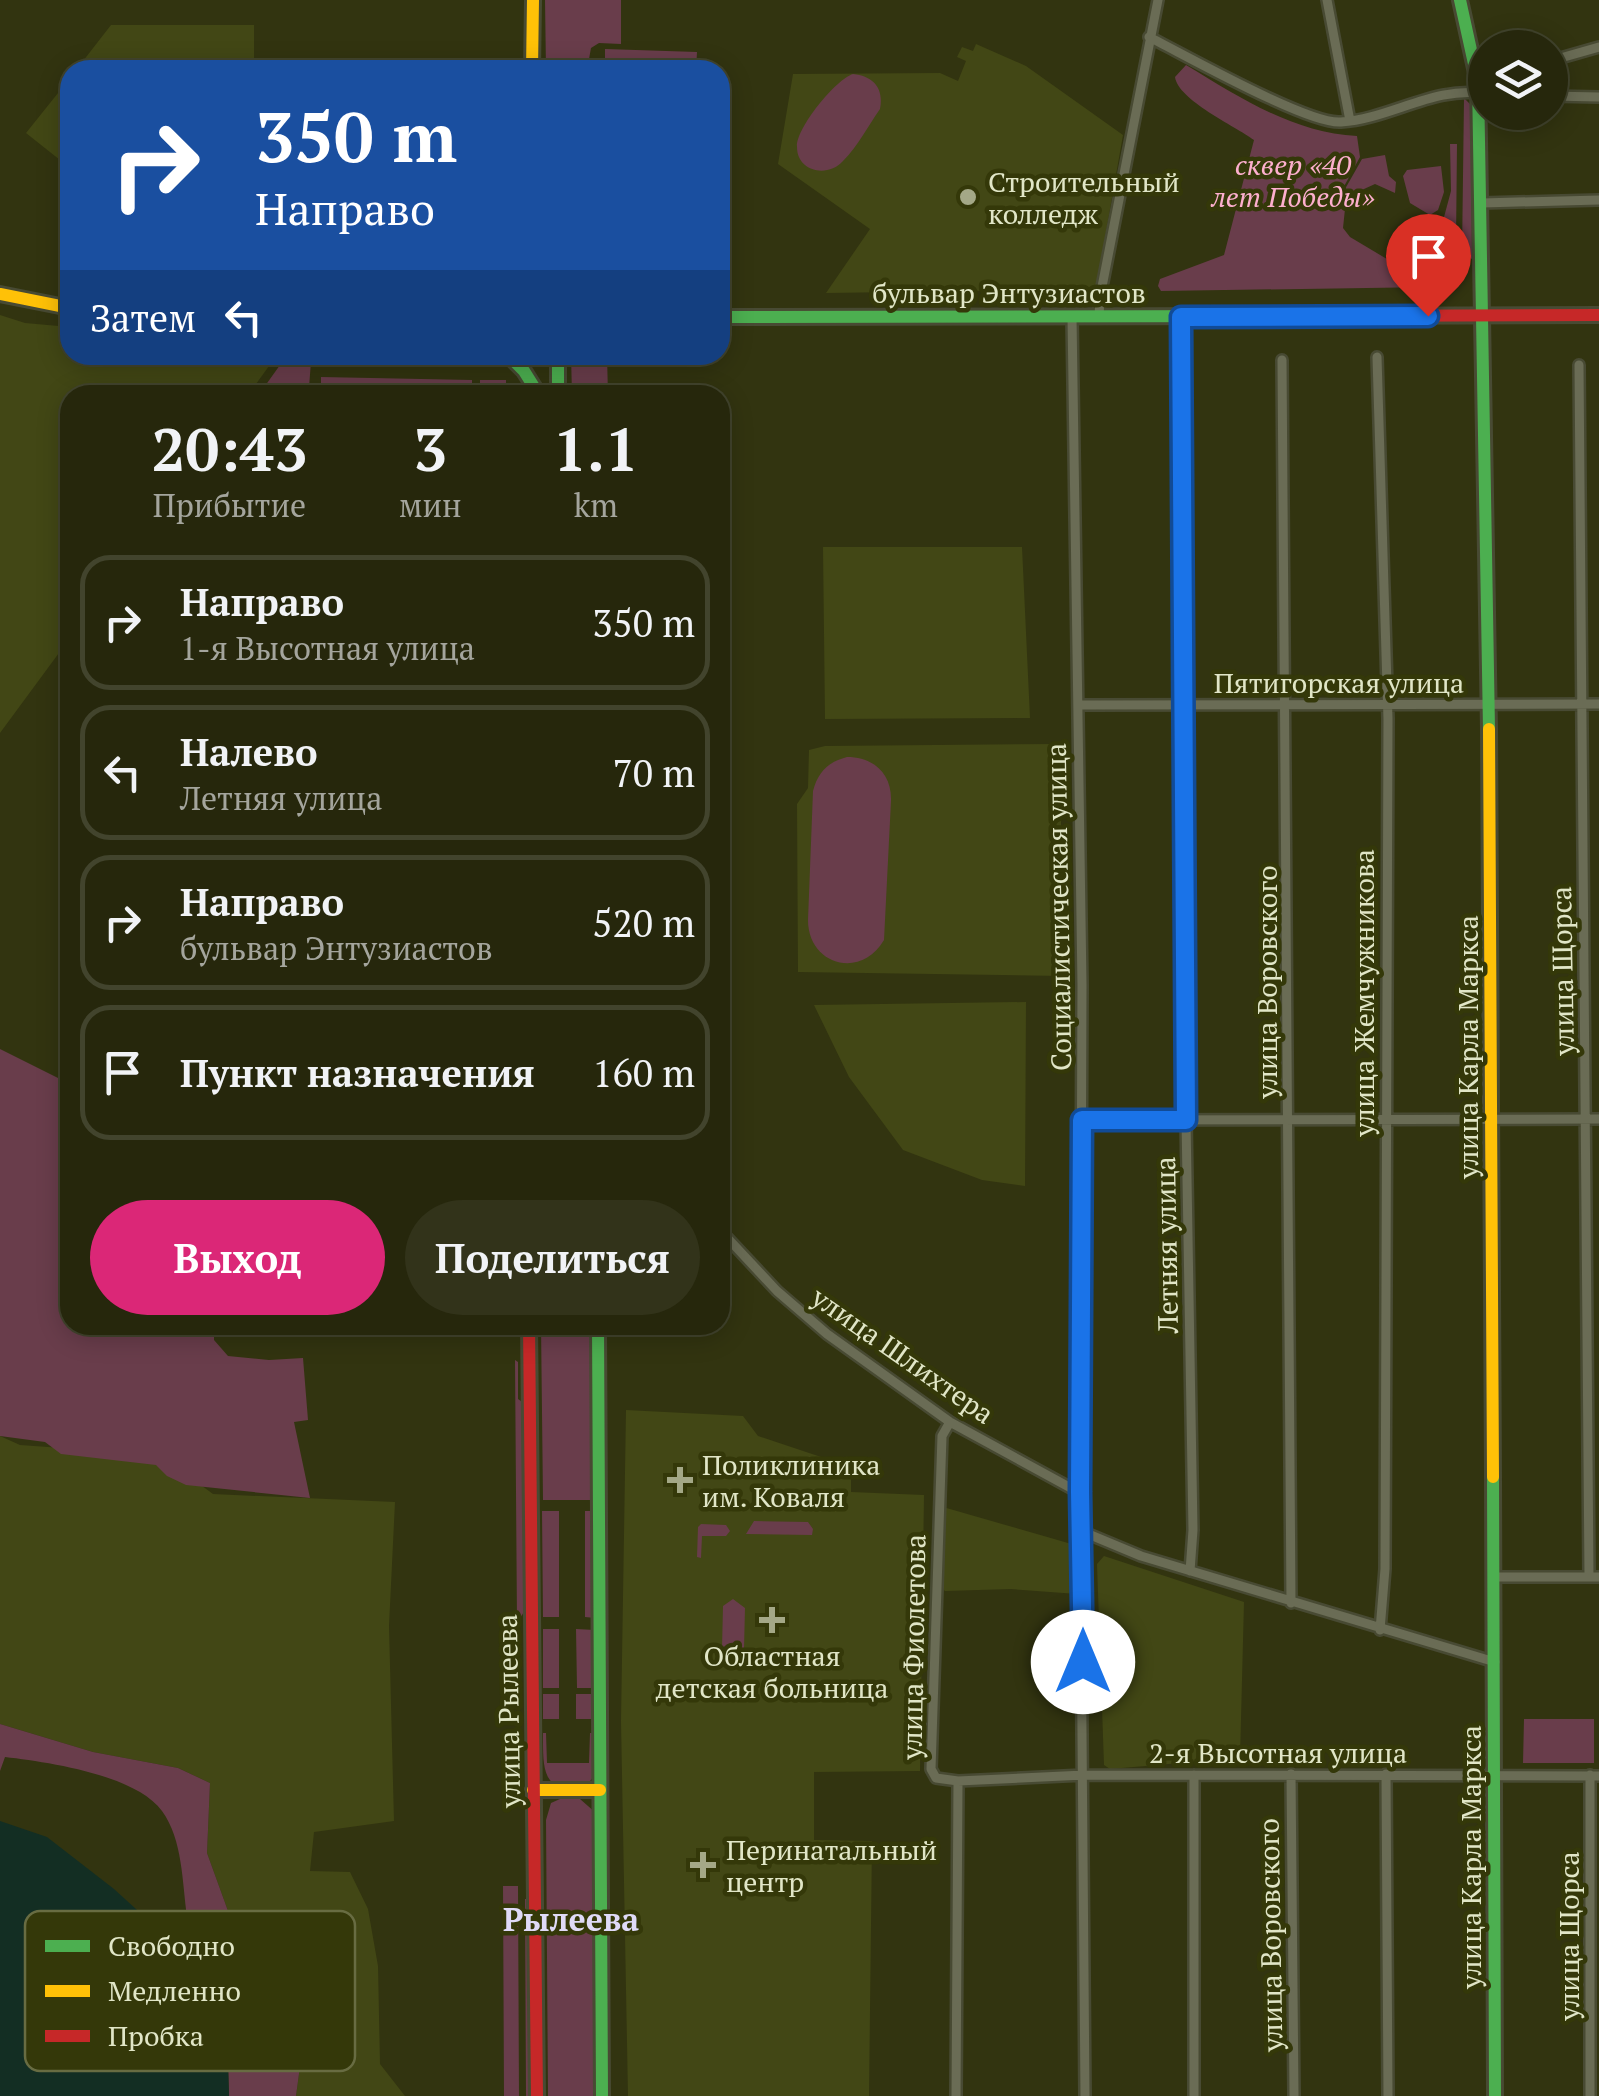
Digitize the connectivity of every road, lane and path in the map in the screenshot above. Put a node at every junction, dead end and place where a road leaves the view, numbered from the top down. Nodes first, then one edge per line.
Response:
1 (532, 0) edge
2 (1158, 0) edge
3 (1327, 0) edge
4 (1460, 0) edge
5 (1468, 33) edge
6 (1150, 37) junction
7 (1599, 47) edge
8 (1568, 56) edge
9 (532, 60) edge
10 (1468, 89) edge
11 (1568, 96) edge
12 (1599, 97) edge
13 (1350, 121) junction
14 (1481, 130) edge
15 (1599, 200) edge
16 (1482, 203) junction
17 (0, 294) edge
18 (60, 306) edge
19 (1481, 315) junction
20 (1599, 315) edge
21 (730, 317) edge
22 (1099, 317) junction
23 (1181, 317) junction
24 (1072, 318) junction
25 (1377, 356) dead end
26 (1282, 360) dead end
27 (1579, 365) dead end
28 (1388, 704) junction
29 (1487, 704) junction
30 (1580, 704) junction
31 (1599, 704) edge
32 (1078, 705) junction
33 (1185, 705) junction
34 (1287, 705) junction
35 (1586, 1119) junction
36 (1599, 1119) edge
37 (1082, 1120) junction
38 (1186, 1120) junction
39 (1290, 1120) junction
40 (1384, 1120) junction
41 (1492, 1120) junction
42 (730, 1241) edge
43 (529, 1335) edge
44 (598, 1335) edge
45 (950, 1422) junction
46 (1080, 1492) junction
47 (1081, 1531) junction
48 (1190, 1571) junction
49 (1495, 1577) junction
50 (1594, 1577) edge
51 (1292, 1604) junction
52 (1380, 1630) junction
53 (1495, 1662) junction
54 (1291, 1774) junction
55 (1386, 1774) junction
56 (1494, 1774) junction
57 (1084, 1775) junction
58 (1194, 1775) junction
59 (1594, 1776) edge
60 (958, 1782) junction
61 (533, 1790) junction
62 (600, 1790) junction
63 (537, 2096) edge
64 (602, 2096) edge
65 (956, 2096) edge
66 (1085, 2096) edge
67 (1194, 2096) edge
68 (1294, 2096) edge
69 (1388, 2096) edge
70 (1495, 2096) edge
71 (1590, 2096) edge

1 - 9 main road
2 - 6 street
3 - 13 street
4 - 5 main road, улица Карла Маркса
6 - 13 street
6 - 22 street
7 - 8 street
10 - 13 street
11 - 12 street
14 - 16 main road, улица Карла Маркса
15 - 16 street
16 - 19 main road, улица Карла Маркса
17 - 18 main road
19 - 20 main road, бульвар Энтузиастов
19 - 23 main road, бульвар Энтузиастов
19 - 29 main road, улица Карла Маркса
21 - 24 main road, бульвар Энтузиастов
22 - 23 main road, бульвар Энтузиастов
22 - 24 main road, бульвар Энтузиастов
23 - 33 street, Летняя улица
24 - 32 street, Социалистическая улица
25 - 28 street, улица Жемчужникова
26 - 34 street, улица Воровского
27 - 30 street, улица Щорса
28 - 29 street, Пятигорская улица
28 - 34 street, Пятигорская улица
28 - 40 street, улица Жемчужникова
29 - 30 street, Пятигорская улица
29 - 41 main road, улица Карла Маркса
30 - 31 street, Пятигорская улица
30 - 35 street, улица Щорса
32 - 33 street, Пятигорская улица
32 - 37 street, Социалистическая улица
33 - 34 street, Пятигорская улица
33 - 38 street, Летняя улица
34 - 39 street, улица Воровского
35 - 36 street
35 - 41 street
35 - 50 street, улица Щорса
37 - 38 street
37 - 46 street, Социалистическая улица
38 - 39 street
38 - 48 street, Летняя улица
39 - 40 street
39 - 51 street, улица Воровского
40 - 41 street
40 - 52 street, улица Жемчужникова
41 - 49 main road, улица Карла Маркса
42 - 45 street, улица Шлихтера
43 - 61 main road, улица Рылеева
44 - 62 main road
45 - 46 street, улица Шлихтера
45 - 60 street, улица Фиолетова
46 - 47 street, Социалистическая улица
47 - 48 street
47 - 57 street, Социалистическая улица
48 - 51 street
49 - 50 street
49 - 53 main road, улица Карла Маркса
51 - 52 street
52 - 53 street
53 - 56 main road, улица Карла Маркса
54 - 55 street, 2-я Высотная улица
54 - 58 street, 2-я Высотная улица
54 - 68 street, улица Воровского
55 - 56 street, 2-я Высотная улица
55 - 69 street
56 - 59 street, 2-я Высотная улица
56 - 70 main road, улица Карла Маркса
57 - 58 street, 2-я Высотная улица
57 - 60 street, 2-я Высотная улица
57 - 66 street, Социалистическая улица
58 - 67 street
59 - 71 street, улица Щорса
60 - 65 street, улица Фиолетова
61 - 62 main road
61 - 63 main road, улица Рылеева
62 - 64 main road

